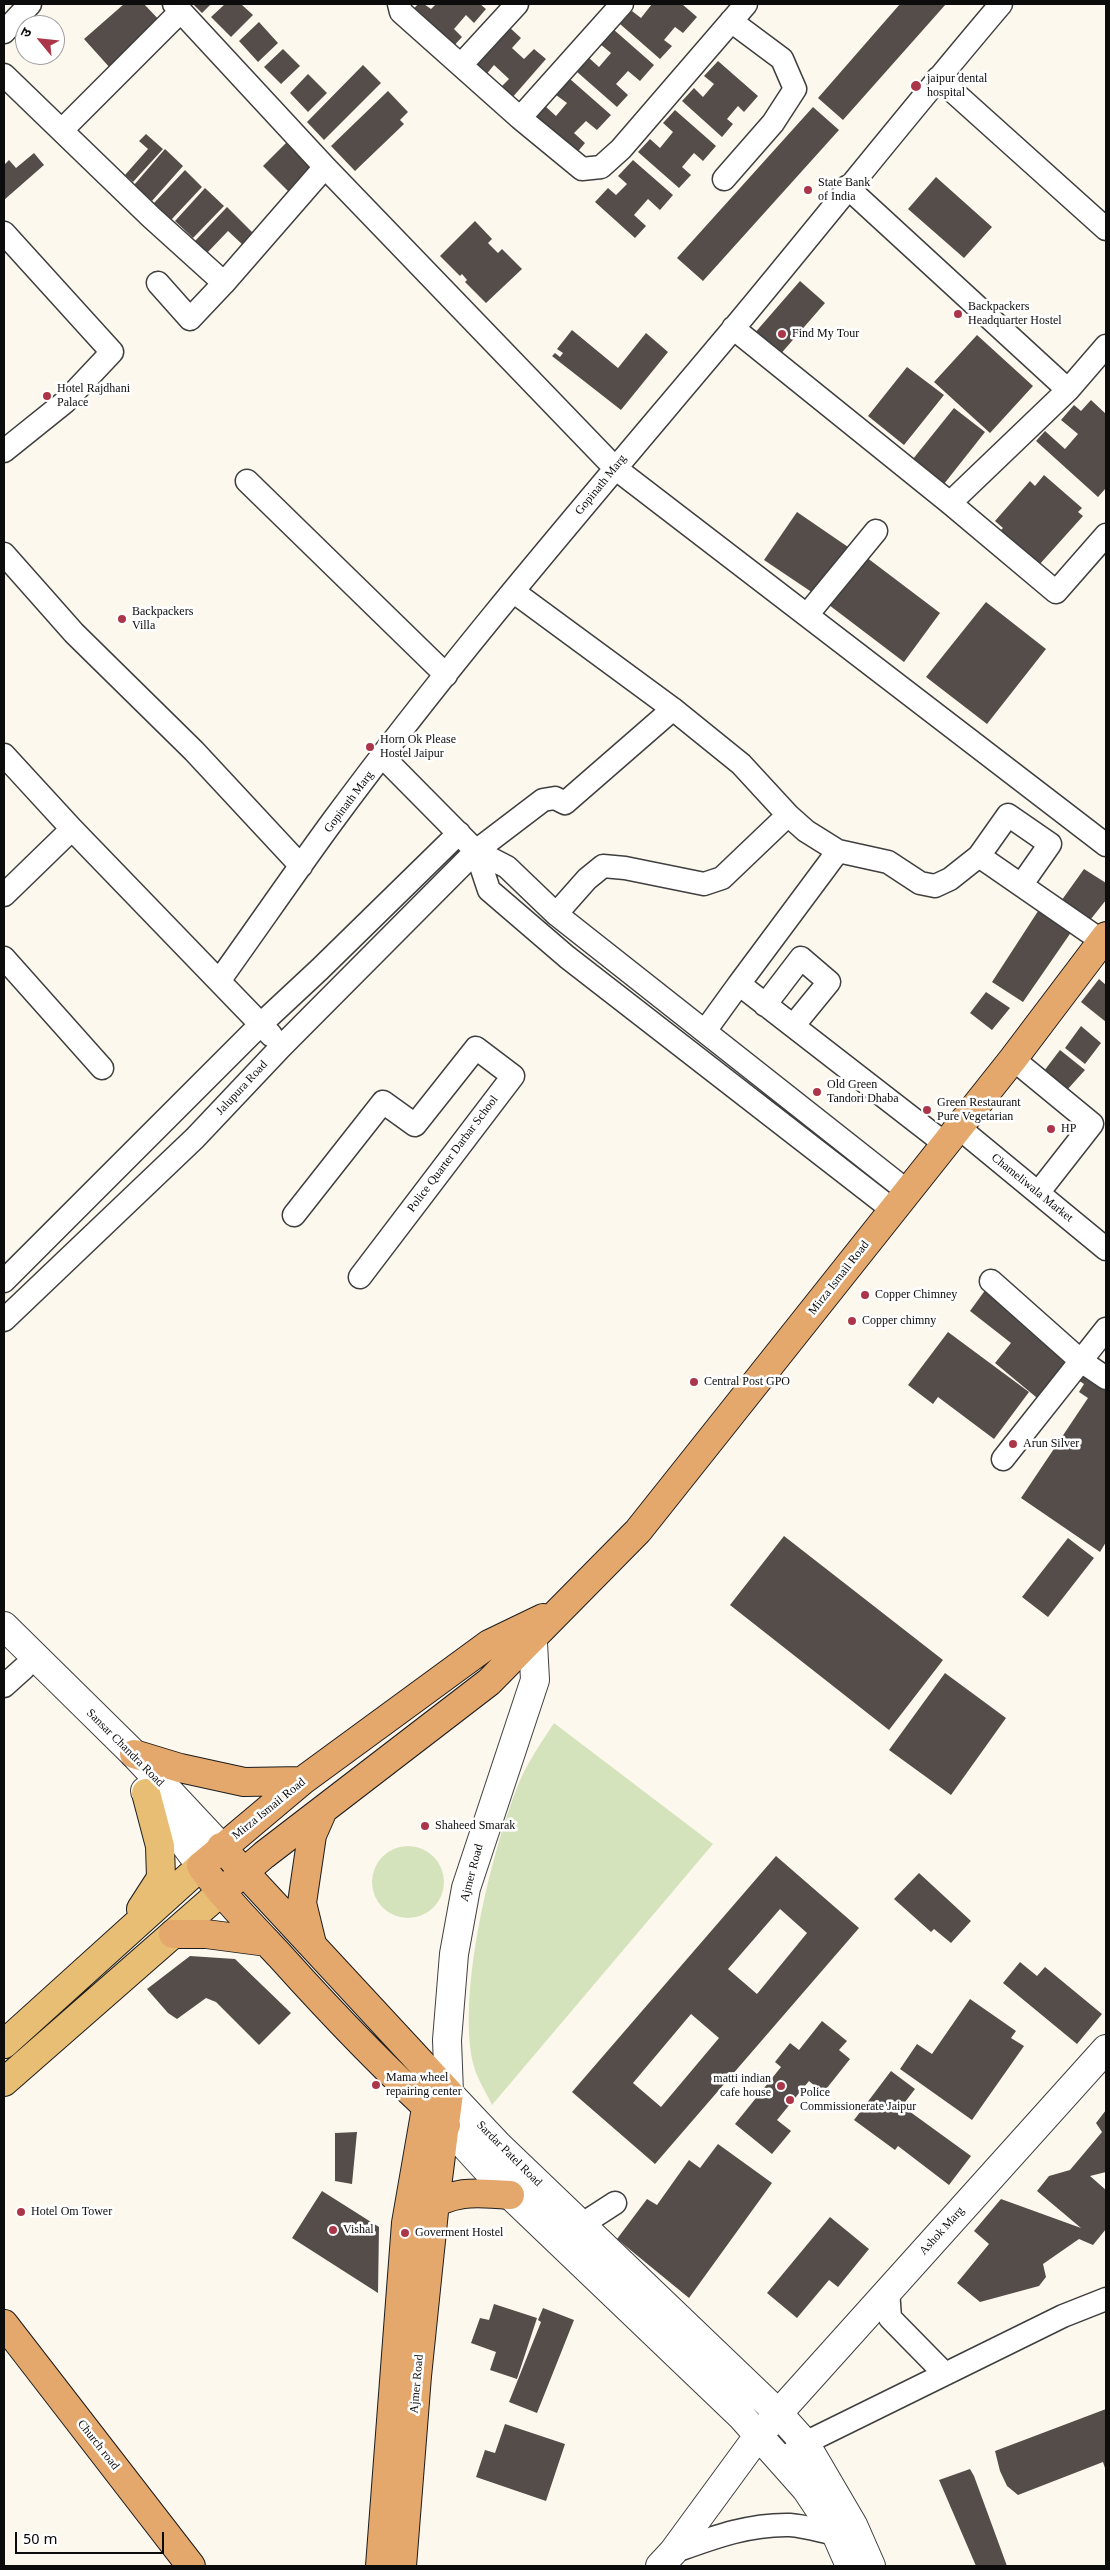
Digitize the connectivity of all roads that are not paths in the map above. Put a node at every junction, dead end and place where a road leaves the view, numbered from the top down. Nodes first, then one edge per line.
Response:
1 (30, 4) edge
2 (399, 4) edge
3 (517, 4) edge
4 (622, 4) edge
5 (746, 4) edge
6 (1001, 4) edge
7 (177, 8) edge
8 (731, 21) junction
9 (4, 32) edge
10 (460, 65) junction
11 (4, 75) edge
12 (938, 78) junction
13 (520, 118) junction
14 (62, 130) junction
15 (325, 167) junction
16 (724, 179) dead end
17 (847, 187) junction
18 (1106, 229) edge
19 (4, 233) edge
20 (158, 283) dead end
21 (224, 284) junction
22 (733, 328) junction
23 (1106, 346) edge
24 (1068, 390) junction
25 (4, 451) edge
26 (615, 468) junction
27 (247, 481) dead end
28 (950, 503) junction
29 (876, 532) dead end
30 (1106, 536) edge
31 (4, 554) edge
32 (514, 592) junction
33 (807, 615) junction
34 (446, 675) junction
35 (673, 709) junction
36 (4, 755) edge
37 (383, 757) junction
38 (788, 815) junction
39 (72, 829) junction
40 (459, 834) junction
41 (1106, 845) edge
42 (476, 851) junction
43 (838, 852) junction
44 (979, 856) junction
45 (302, 866) junction
46 (1022, 884) junction
47 (4, 895) edge
48 (556, 914) junction
49 (1104, 939) edge
50 (4, 958) edge
51 (220, 981) junction
52 (739, 984) junction
53 (765, 1004) junction
54 (261, 1024) junction
55 (793, 1026) junction
56 (705, 1031) junction
57 (282, 1046) junction
58 (1013, 1059) junction
59 (102, 1068) dead end
60 (951, 1135) junction
61 (1038, 1194) junction
62 (900, 1200) junction
63 (294, 1215) dead end
64 (1106, 1248) edge
65 (360, 1276) dead end
66 (4, 1281) edge
67 (991, 1281) dead end
68 (4, 1320) edge
69 (1106, 1328) edge
70 (1080, 1361) junction
71 (1106, 1378) edge
72 (1003, 1458) dead end
73 (4, 1626) edge
74 (533, 1630) junction
75 (4, 1647) edge
76 (24, 1668) junction
77 (4, 1686) edge
78 (134, 1754) junction
79 (302, 1782) junction
80 (146, 1793) junction
81 (323, 1810) junction
82 (221, 1848) junction
83 (201, 1866) junction
84 (244, 1872) junction
85 (220, 1892) junction
86 (173, 1934) junction
87 (121, 1939) junction
88 (267, 1942) junction
89 (312, 1946) junction
90 (4, 2044) edge
91 (1106, 2050) edge
92 (4, 2082) edge
93 (440, 2086) junction
94 (425, 2107) junction
95 (446, 2125) junction
96 (510, 2195) junction
97 (435, 2202) junction
98 (615, 2203) dead end
99 (406, 2223) junction
100 (581, 2225) junction
101 (888, 2289) junction
102 (1106, 2299) edge
103 (4, 2324) edge
104 (945, 2374) junction
105 (772, 2407) junction
106 (750, 2426) junction
107 (806, 2443) junction
108 (780, 2462) junction
109 (814, 2481) junction
110 (836, 2534) junction
111 (666, 2559) edge
112 (191, 2566) edge
113 (380, 2566) edge
114 (402, 2566) edge
115 (851, 2566) edge
116 (871, 2566) edge

1 - 9 street
2 - 10 street
3 - 10 street
4 - 13 street
5 - 8 street
6 - 12 street, Gopinath Marg
7 - 14 street
7 - 15 street
8 - 13 street
8 - 16 street
10 - 13 street
11 - 14 street
12 - 17 street, Gopinath Marg
12 - 18 street
14 - 21 street
15 - 21 street
15 - 26 street
17 - 22 street, Gopinath Marg
17 - 24 street
19 - 25 street
20 - 21 street
22 - 26 street, Gopinath Marg
22 - 28 street
23 - 24 street
24 - 28 street
26 - 32 street, Gopinath Marg
26 - 33 street
27 - 34 street
28 - 30 street
29 - 33 street
31 - 45 street
32 - 34 street, Gopinath Marg
32 - 35 street
33 - 41 street
34 - 37 street, Gopinath Marg
35 - 38 street
35 - 42 street, Jalupura Road
36 - 39 street
37 - 40 street
37 - 45 street, Gopinath Marg
38 - 43 street
38 - 48 street
39 - 47 street
39 - 51 street
40 - 42 street
40 - 54 street
42 - 48 street
42 - 57 street, Jalupura Road
42 - 62 street
43 - 44 street
43 - 52 street
44 - 46 street
44 - 46 street
45 - 51 street, Gopinath Marg
46 - 49 street
48 - 56 street
49 - 58 highway, Mirza Ismail Road
50 - 59 street
51 - 54 street
52 - 53 street, Chameliwala Market
52 - 56 street
53 - 55 street, Chameliwala Market
53 - 55 street
54 - 57 street
54 - 66 street
55 - 60 street, Chameliwala Market
56 - 62 street
57 - 68 street, Jalupura Road
58 - 60 highway, Mirza Ismail Road
58 - 61 street
60 - 61 street, Chameliwala Market
60 - 62 highway, Mirza Ismail Road
61 - 64 street, Chameliwala Market
62 - 74 highway, Mirza Ismail Road
63 - 65 street, Police Quarter Darbar School
67 - 70 street
69 - 70 street
70 - 71 street
70 - 72 street
73 - 78 street, Sansar Chandra Road
74 - 79 highway, Mirza Ismail Road
74 - 81 highway, Mirza Ismail Road
74 - 93 street, Ajmer Road
75 - 76 street, Sansar Chandra Road
76 - 77 street
76 - 80 street, Sansar Chandra Road
78 - 79 highway
78 - 82 street, Sansar Chandra Road
79 - 82 highway, Mirza Ismail Road
80 - 83 street, Sansar Chandra Road
80 - 87 main road
81 - 84 highway, Mirza Ismail Road
81 - 89 highway
82 - 83 highway, Mirza Ismail Road
82 - 84 highway, Sansar Chandra Road
83 - 85 highway, Sansar Chandra Road
83 - 87 main road, Mirza Ismail Road
84 - 85 highway, Mirza Ismail Road
84 - 89 highway, Sardar Patel Road
85 - 86 main road
85 - 88 highway
86 - 88 highway
86 - 92 main road
87 - 90 main road, Mirza Ismail Road
88 - 94 highway
89 - 93 highway, Sardar Patel Road
91 - 101 street, Ashok Marg
93 - 94 highway, Ajmer Road
93 - 95 highway, Ajmer Road
93 - 100 street, Sardar Patel Road
94 - 95 highway
94 - 99 highway, Ajmer Road
95 - 96 street
95 - 97 highway, Ajmer Road
96 - 97 highway
96 - 106 street
97 - 99 highway
97 - 114 highway, Ajmer Road
98 - 100 street
99 - 113 highway, Ajmer Road
100 - 105 street, Sardar Patel Road
101 - 104 street
101 - 105 street, Ashok Marg
102 - 104 street
103 - 112 highway, Church road
104 - 107 street
105 - 106 street, Ashok Marg
105 - 107 street
106 - 108 street
106 - 111 street, Ashok Marg
107 - 108 street
107 - 109 street
108 - 109 street
109 - 110 street
109 - 116 street
110 - 111 street
110 - 115 street

